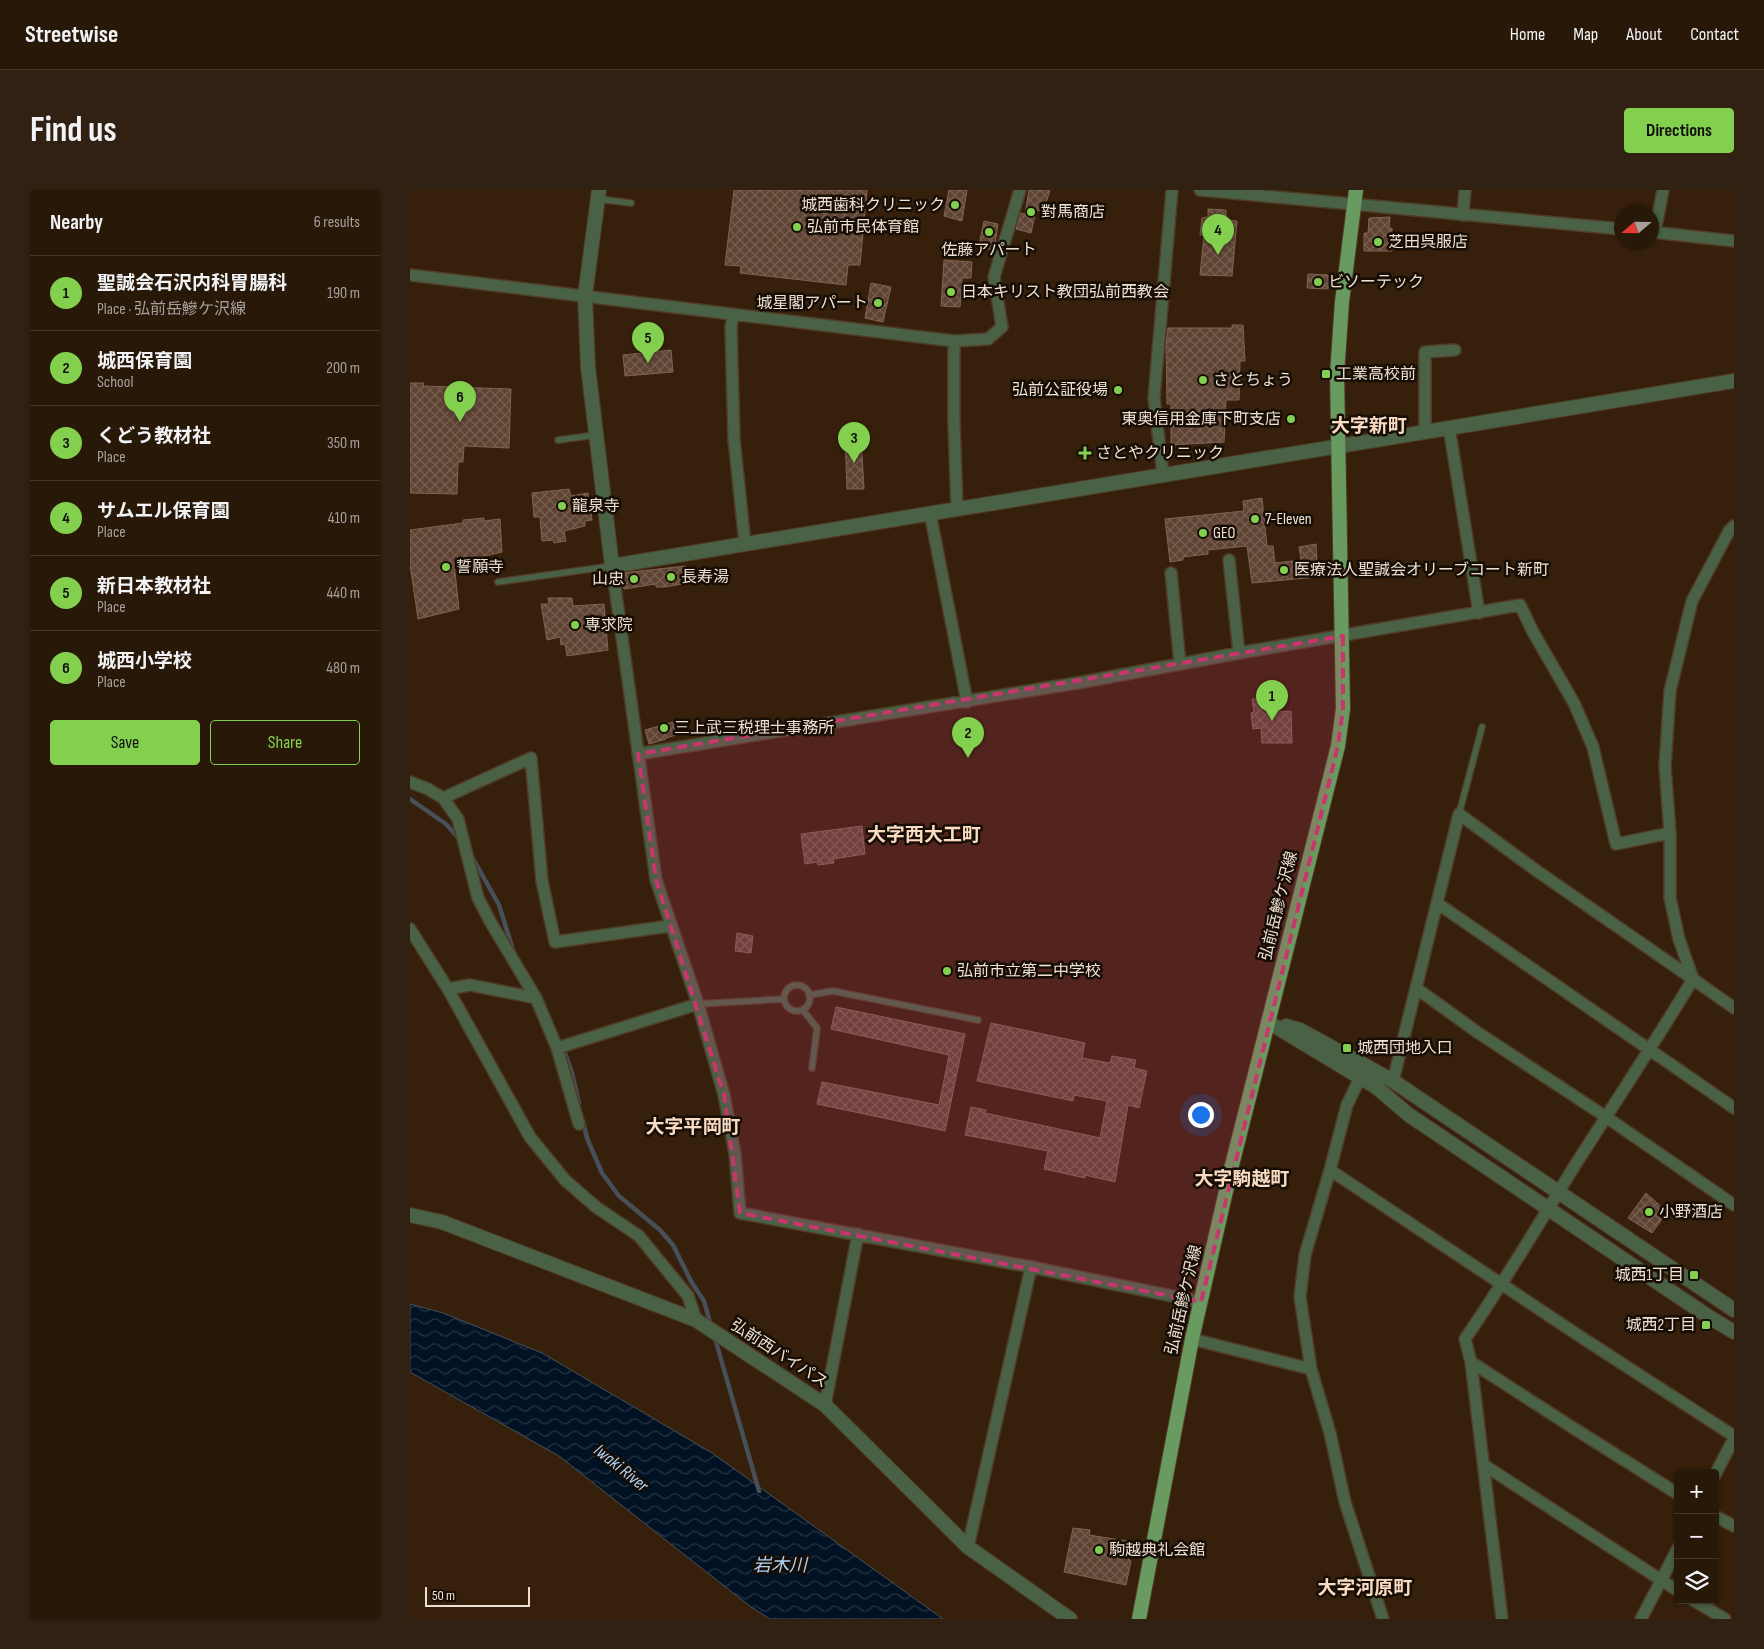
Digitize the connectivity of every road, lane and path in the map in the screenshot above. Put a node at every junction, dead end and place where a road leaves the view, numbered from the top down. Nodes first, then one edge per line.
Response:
1 (1020, 190) edge
2 (1172, 190) edge
3 (1200, 190) edge
4 (1465, 190) edge
5 (1663, 190) edge
6 (599, 194) edge
7 (1354, 197) edge
8 (630, 203) dead end
9 (1659, 207) edge
10 (1463, 215) junction
11 (1614, 228) edge
12 (1659, 233) edge
13 (1734, 241) edge
14 (410, 275) edge
15 (584, 296) junction
16 (733, 314) junction
17 (954, 342) junction
18 (1455, 350) dead end
19 (1734, 381) edge
20 (1449, 427) junction
21 (1425, 431) junction
22 (596, 434) junction
23 (558, 440) dead end
24 (1337, 445) junction
25 (1163, 474) junction
26 (957, 508) junction
27 (930, 513) junction
28 (1734, 526) edge
29 (745, 544) junction
30 (1229, 560) dead end
31 (612, 566) junction
32 (1171, 573) dead end
33 (498, 582) dead end
34 (1479, 612) junction
35 (1343, 636) junction
36 (1239, 653) junction
37 (1180, 664) junction
38 (967, 702) junction
39 (1482, 727) dead end
40 (638, 754) junction
41 (410, 782) edge
42 (443, 798) junction
43 (1459, 814) junction
44 (1670, 833) junction
45 (1437, 904) junction
46 (670, 926) junction
47 (410, 929) edge
48 (1693, 979) junction
49 (1416, 988) junction
50 (448, 989) junction
51 (809, 996) junction
52 (536, 998) junction
53 (784, 1000) junction
54 (698, 1004) junction
55 (1734, 1008) edge
56 (803, 1010) junction
57 (978, 1020) dead end
58 (1268, 1022) junction
59 (557, 1048) junction
60 (1650, 1051) junction
61 (812, 1068) dead end
62 (1360, 1078) junction
63 (1392, 1081) junction
64 (1734, 1108) edge
65 (1606, 1116) junction
66 (579, 1124) dead end
67 (1330, 1170) junction
68 (1558, 1192) junction
69 (1734, 1205) edge
70 (1549, 1210) junction
71 (410, 1214) edge
72 (858, 1234) junction
73 (1031, 1267) junction
74 (1502, 1285) junction
75 (1201, 1302) junction
76 (1734, 1310) edge
77 (696, 1320) junction
78 (1734, 1332) edge
79 (1192, 1339) junction
80 (1471, 1362) junction
81 (1311, 1370) junction
82 (825, 1405) junction
83 (1734, 1437) edge
84 (1484, 1465) junction
85 (1718, 1469) edge
86 (1674, 1491) edge
87 (1719, 1518) edge
88 (1734, 1526) edge
89 (968, 1547) junction
90 (1674, 1556) edge
91 (1661, 1580) junction
92 (1674, 1588) edge
93 (1700, 1604) edge
94 (1070, 1619) edge
95 (1139, 1619) edge
96 (1383, 1619) edge
97 (1502, 1619) edge
98 (1642, 1619) edge
99 (1725, 1619) edge

1 - 17 street
2 - 25 street
3 - 7 street
4 - 10 street
5 - 9 street
6 - 8 lane
6 - 15 street
7 - 10 street
7 - 24 main road, 弘前岳鰺ケ沢線
10 - 11 street
12 - 13 street
14 - 15 street
15 - 16 street
15 - 22 street
16 - 17 street
16 - 29 street
17 - 26 street
18 - 21 street
19 - 20 street
20 - 21 street
20 - 34 street
21 - 24 street
22 - 23 lane
22 - 31 street
24 - 25 street
24 - 35 main road, 弘前岳鰺ケ沢線
25 - 26 street
26 - 27 street
27 - 29 street
27 - 38 street
28 - 44 street
29 - 31 street
30 - 36 street
31 - 33 lane
31 - 40 street
32 - 37 street
34 - 35 street
34 - 44 street
35 - 36 street
35 - 58 main road, 弘前岳鰺ケ沢線
36 - 37 street
37 - 38 street
38 - 40 street
39 - 43 lane
40 - 46 street
41 - 42 street
42 - 46 street
42 - 52 street
43 - 45 street
43 - 48 street
44 - 48 street
45 - 49 street
45 - 60 street
46 - 54 street
47 - 50 street
48 - 55 street
48 - 60 street
49 - 63 street
49 - 65 street
50 - 52 street
50 - 77 street
51 - 53 lane
51 - 56 lane
51 - 57 lane
52 - 59 street
53 - 54 lane
53 - 56 lane
54 - 59 street
54 - 72 street
56 - 61 lane
58 - 62 street
58 - 63 street
58 - 75 main road, 弘前岳鰺ケ沢線
59 - 66 street
60 - 64 street
60 - 65 street
62 - 67 street
62 - 70 street
63 - 68 street
65 - 68 street
65 - 69 street
67 - 74 street
67 - 81 street
68 - 70 street
68 - 76 street
70 - 74 street
70 - 78 street
71 - 77 street, 弘前西バイパス
72 - 73 street
72 - 82 street
73 - 75 street
73 - 89 street
74 - 80 street
74 - 83 street
75 - 79 main road, 弘前岳鰺ケ沢線
77 - 82 street, 弘前西バイパス
79 - 81 street
79 - 95 main road, 弘前岳鰺ケ沢線
80 - 84 street
80 - 86 street
81 - 96 street
82 - 89 street, 弘前西バイパス
83 - 85 street
84 - 91 street
84 - 97 street
87 - 88 street
89 - 94 street, 弘前西バイパス
90 - 91 street
91 - 92 street
91 - 98 street
93 - 99 street

